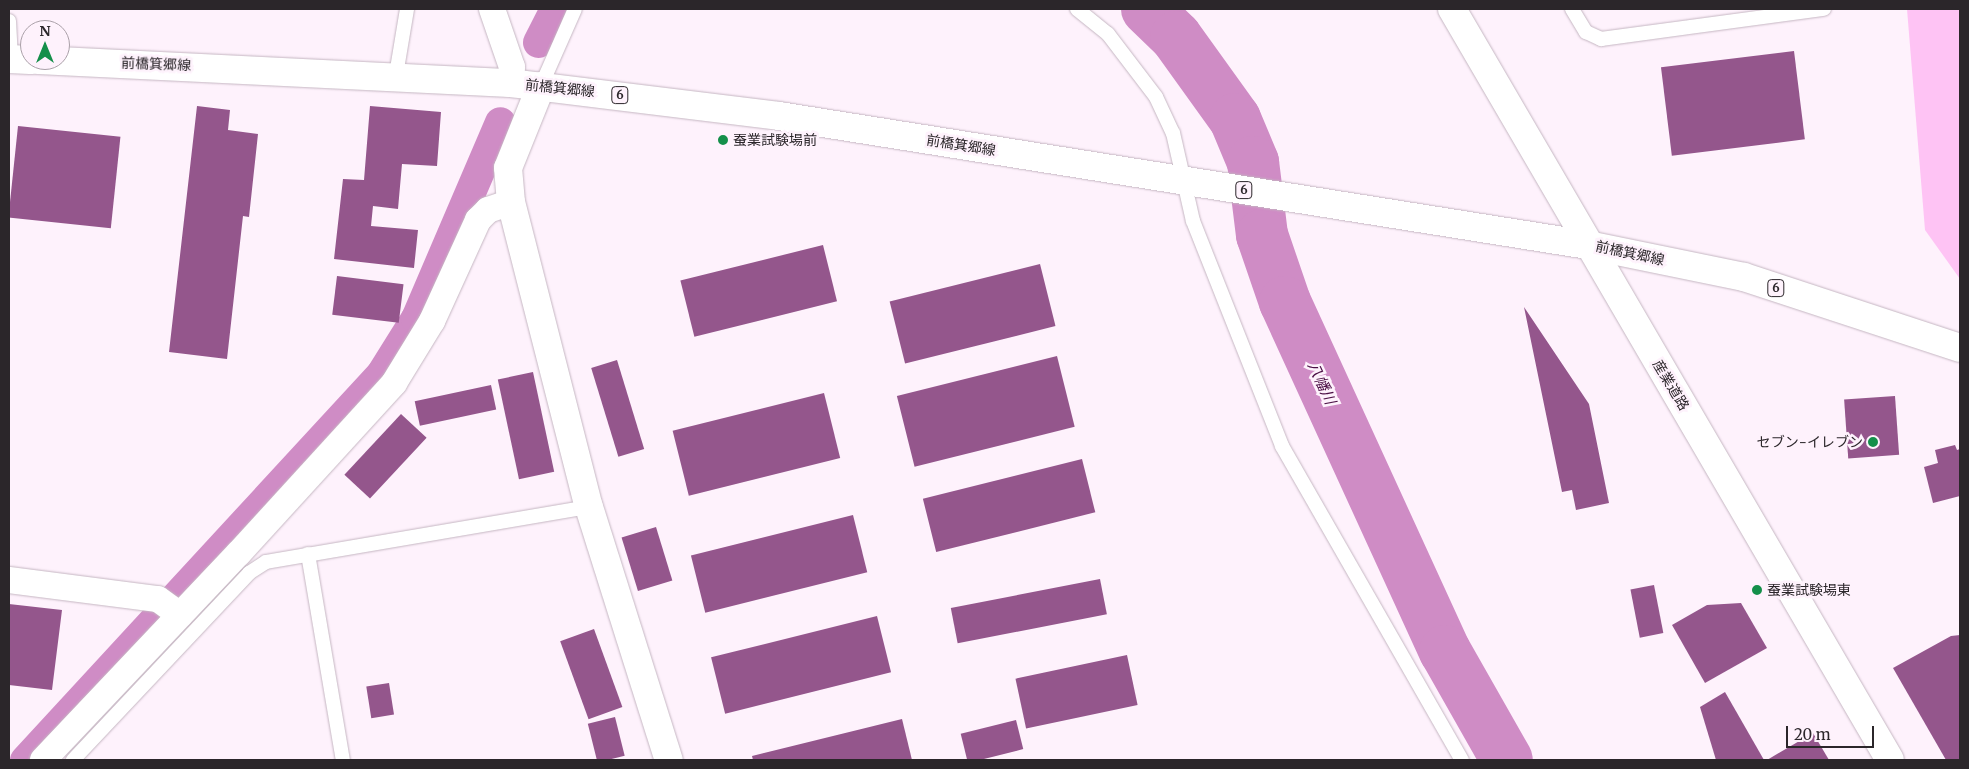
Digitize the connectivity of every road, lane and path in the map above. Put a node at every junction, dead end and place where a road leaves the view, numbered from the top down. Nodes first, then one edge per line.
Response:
1 (407, 9) edge
2 (492, 9) edge
3 (575, 9) edge
4 (1077, 9) edge
5 (1452, 9) edge
6 (1572, 9) edge
7 (1824, 9) edge
8 (9, 21) edge
9 (20, 53) edge
10 (70, 61) edge
11 (396, 75) junction
12 (511, 83) junction
13 (541, 86) junction
14 (1190, 181) junction
15 (511, 202) junction
16 (1588, 245) junction
17 (1960, 348) edge
18 (589, 507) junction
19 (308, 554) junction
20 (247, 561) junction
21 (9, 580) edge
22 (180, 615) junction
23 (43, 760) edge
24 (72, 760) edge
25 (343, 760) edge
26 (669, 760) edge
27 (1462, 760) edge
28 (1890, 760) edge

1 - 11 lane
2 - 12 street
3 - 13 lane
4 - 14 lane
5 - 16 main road, 産業道路
6 - 7 lane
8 - 9 lane
10 - 11 main road, 前橋箕郷線 / 6
11 - 12 main road, 前橋箕郷線 / 6
12 - 13 main road, 前橋箕郷線 / 6
13 - 14 main road, 前橋箕郷線 / 6
13 - 15 main road
14 - 16 main road, 前橋箕郷線 / 6
14 - 27 lane
15 - 18 main road
15 - 20 street
16 - 17 main road, 前橋箕郷線 / 6
16 - 28 main road, 産業道路
18 - 19 lane
18 - 26 main road
19 - 20 lane
19 - 25 lane
20 - 22 street
20 - 24 lane
21 - 22 street
22 - 23 street

